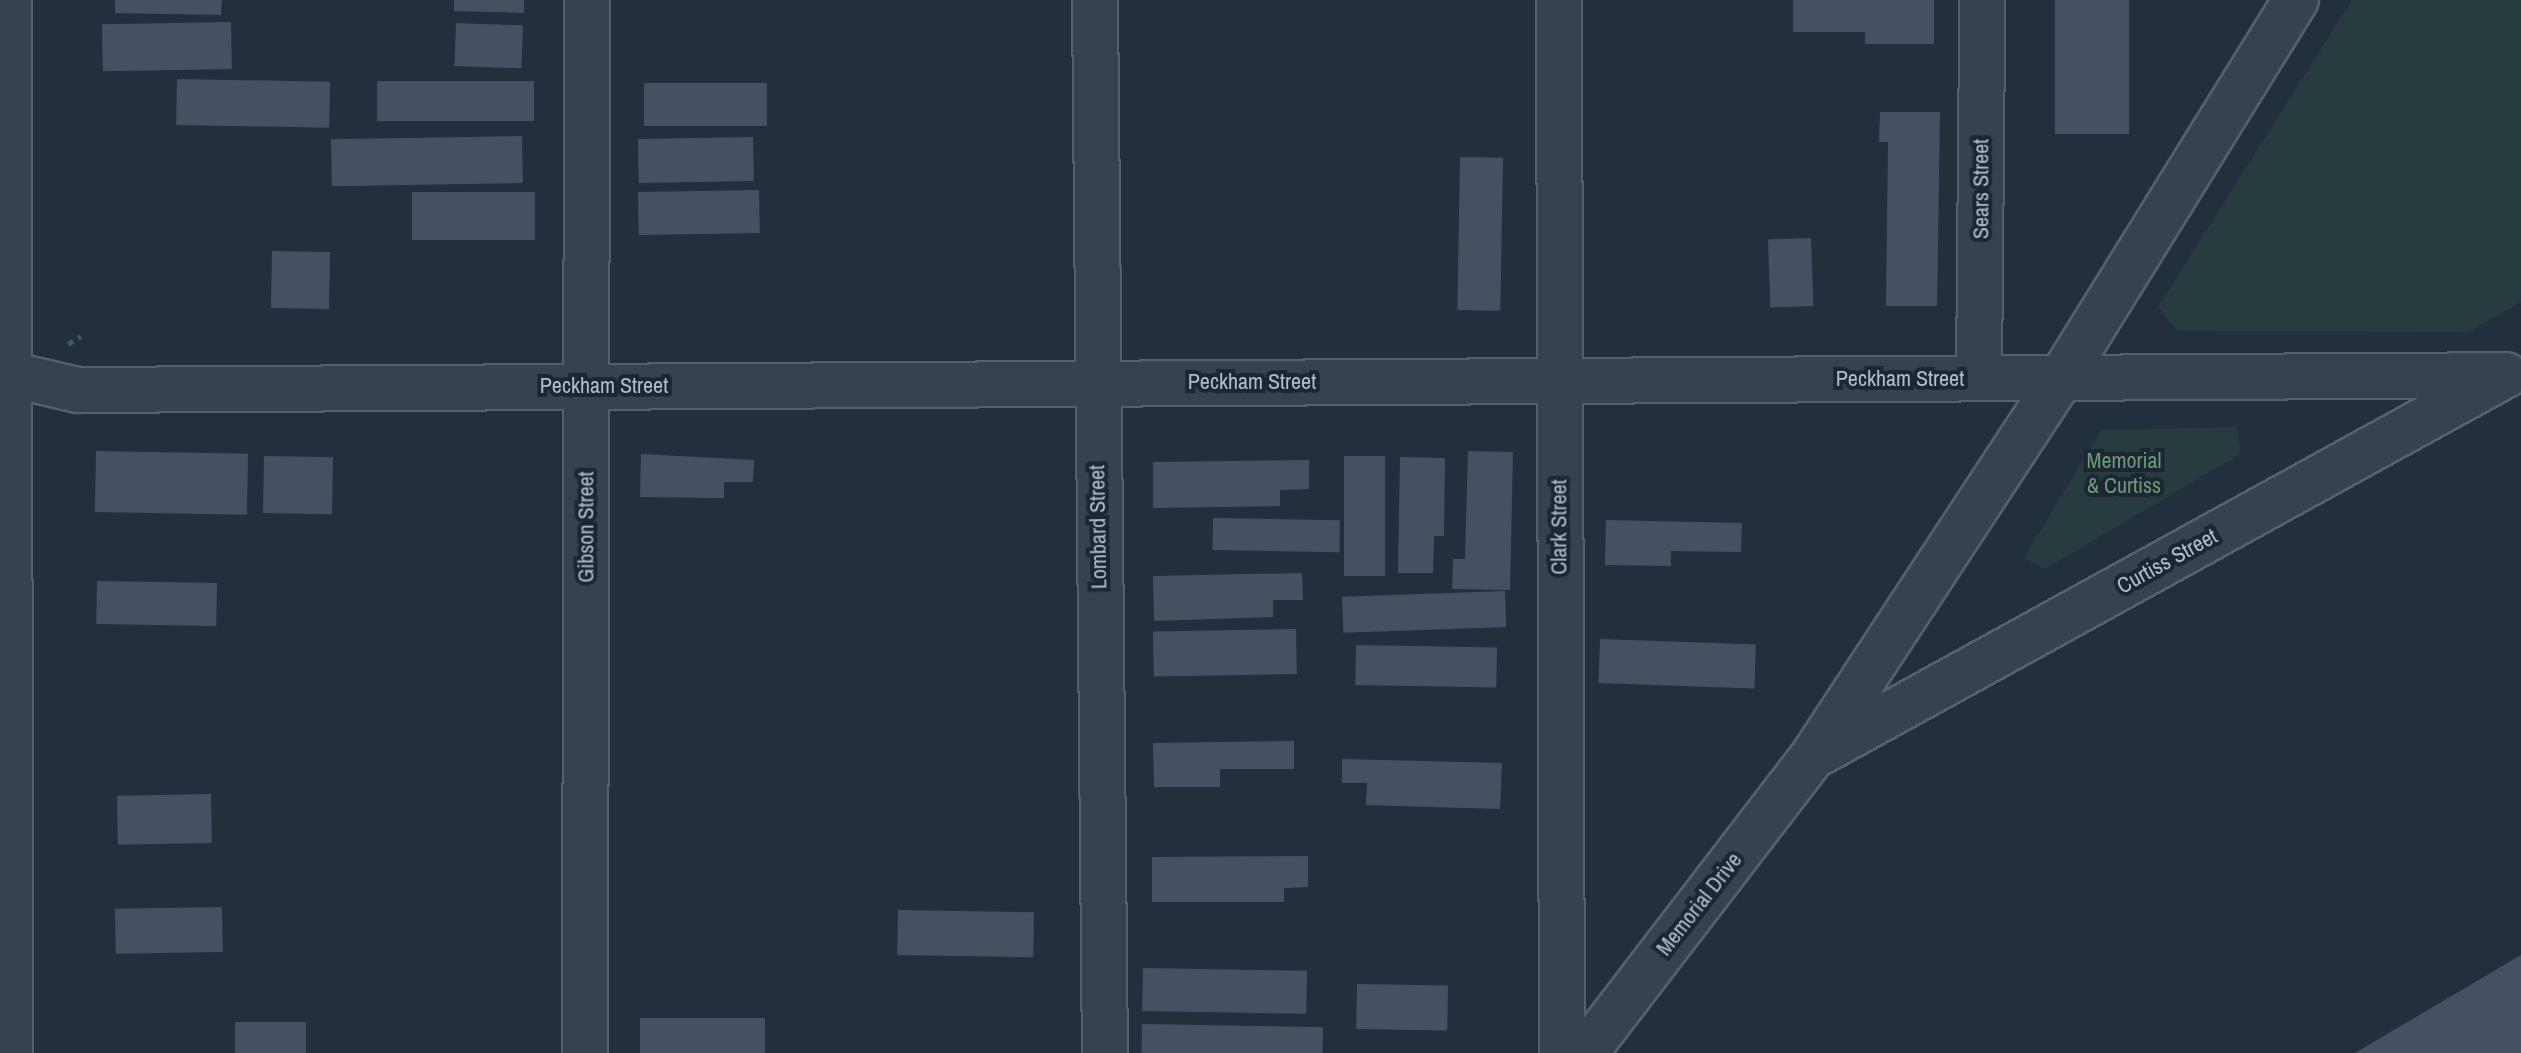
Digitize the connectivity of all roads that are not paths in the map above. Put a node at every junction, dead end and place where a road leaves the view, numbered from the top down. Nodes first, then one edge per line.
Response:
1 (9, 0) edge
2 (587, 0) edge
3 (1095, 0) edge
4 (1559, 0) edge
5 (1982, 0) edge
6 (2296, 0) edge
7 (2514, 370) edge
8 (4, 373) edge
9 (2062, 377) junction
10 (1979, 378) junction
11 (1559, 380) junction
12 (1096, 383) junction
13 (587, 386) junction
14 (1813, 756) junction
15 (10, 1053) edge
16 (585, 1053) edge
17 (1105, 1053) edge
18 (1562, 1053) edge
19 (1585, 1053) edge

1 - 8 street
2 - 13 street, Gibson Street
3 - 12 street, Lombard Street
4 - 11 street, Clark Street
5 - 10 street, Sears Street
6 - 9 street, Memorial Drive
7 - 9 street, Peckham Street
7 - 14 street, Curtiss Street
8 - 13 street, Peckham Street
8 - 15 street
9 - 10 street, Peckham Street
9 - 14 street, Memorial Drive
10 - 11 street, Peckham Street
11 - 12 street, Peckham Street
11 - 18 street, Clark Street
12 - 13 street, Peckham Street
12 - 17 street, Lombard Street
13 - 16 street, Gibson Street
14 - 19 street, Memorial Drive

